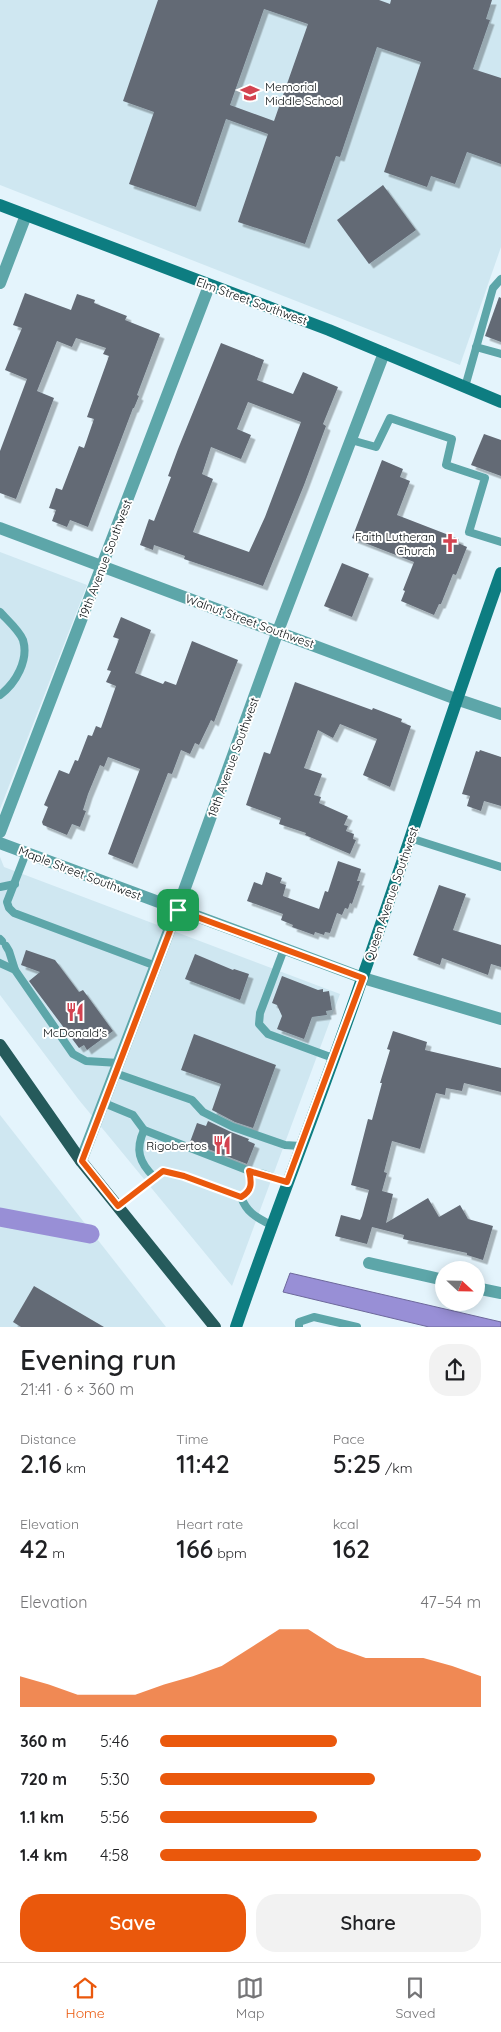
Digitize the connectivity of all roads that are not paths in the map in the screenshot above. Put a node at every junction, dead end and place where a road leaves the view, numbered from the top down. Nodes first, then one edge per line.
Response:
1 (0, 205) edge
2 (26, 215) junction
3 (501, 279) edge
4 (0, 283) edge
5 (209, 286) junction
6 (476, 347) junction
7 (384, 353) junction
8 (501, 354) edge
9 (465, 387) junction
10 (501, 402) edge
11 (351, 440) junction
12 (0, 528) edge
13 (501, 542) edge
14 (102, 566) junction
15 (501, 573) edge
16 (0, 612) edge
17 (278, 631) junction
18 (0, 695) edge
19 (456, 699) junction
20 (501, 714) edge
21 (0, 832) edge
22 (410, 838) junction
23 (0, 843) edge
24 (26, 853) junction
25 (501, 868) edge
26 (14, 884) junction
27 (0, 887) edge
28 (178, 910) junction
29 (2, 942) edge
30 (284, 949) junction
31 (0, 963) edge
32 (156, 966) junction
33 (15, 970) junction
34 (363, 978) junction
35 (501, 1019) edge
36 (0, 1045) edge
37 (333, 1058) junction
38 (117, 1068) junction
39 (104, 1103) junction
40 (144, 1130) junction
41 (300, 1146) junction
42 (82, 1161) junction
43 (249, 1171) junction
44 (154, 1177) junction
45 (287, 1182) junction
46 (241, 1197) junction
47 (118, 1206) junction
48 (271, 1225) junction
49 (369, 1263) dead end
50 (435, 1278) edge
51 (485, 1290) edge
52 (501, 1293) edge
53 (215, 1327) edge
54 (236, 1327) edge
55 (299, 1327) edge
56 (356, 1327) edge

1 - 2 main road, Elm Street Southwest
2 - 4 street
2 - 5 main road, Elm Street Southwest
3 - 6 lane
5 - 7 main road, Elm Street Southwest
5 - 14 street, 19th Avenue Southwest
6 - 8 lane
6 - 9 lane
7 - 9 main road, Elm Street Southwest
7 - 11 street, 18th Avenue Southwest
9 - 10 main road, Elm Street Southwest
11 - 13 lane
11 - 17 street, 18th Avenue Southwest
12 - 14 street, Walnut Street Southwest
14 - 17 street, Walnut Street Southwest
14 - 21 street, 19th Avenue Southwest
15 - 19 main road, Queen Avenue Southwest
16 - 18 lane
17 - 19 street, Walnut Street Southwest
17 - 28 street, 18th Avenue Southwest
19 - 20 street, Walnut Street Southwest
19 - 22 main road, Queen Avenue Southwest
22 - 25 lane
22 - 34 main road, Queen Avenue Southwest
23 - 24 street, Maple Street Southwest
24 - 26 lane
24 - 28 street, Maple Street Southwest
26 - 27 lane
26 - 32 lane
28 - 30 street, Maple Street Southwest
28 - 32 street, 18th Avenue Southwest
29 - 33 lane
30 - 34 street, Maple Street Southwest
30 - 37 lane
31 - 33 lane
32 - 38 street, 18th Avenue Southwest
33 - 38 lane
34 - 35 street, Maple Street Southwest
34 - 37 main road, Queen Avenue Southwest
36 - 42 main road
37 - 41 main road, Queen Avenue Southwest
38 - 39 street, 18th Avenue Southwest
38 - 41 lane
39 - 40 lane
39 - 42 street, 18th Avenue Southwest
40 - 43 lane
40 - 44 lane
41 - 45 main road, Queen Avenue Southwest
42 - 47 main road
43 - 45 lane
43 - 46 lane
44 - 46 lane
44 - 47 lane
45 - 48 main road, Queen Avenue Southwest
46 - 48 lane
47 - 53 main road
48 - 54 main road, Queen Avenue Southwest
49 - 50 street
51 - 52 street
55 - 56 lane

